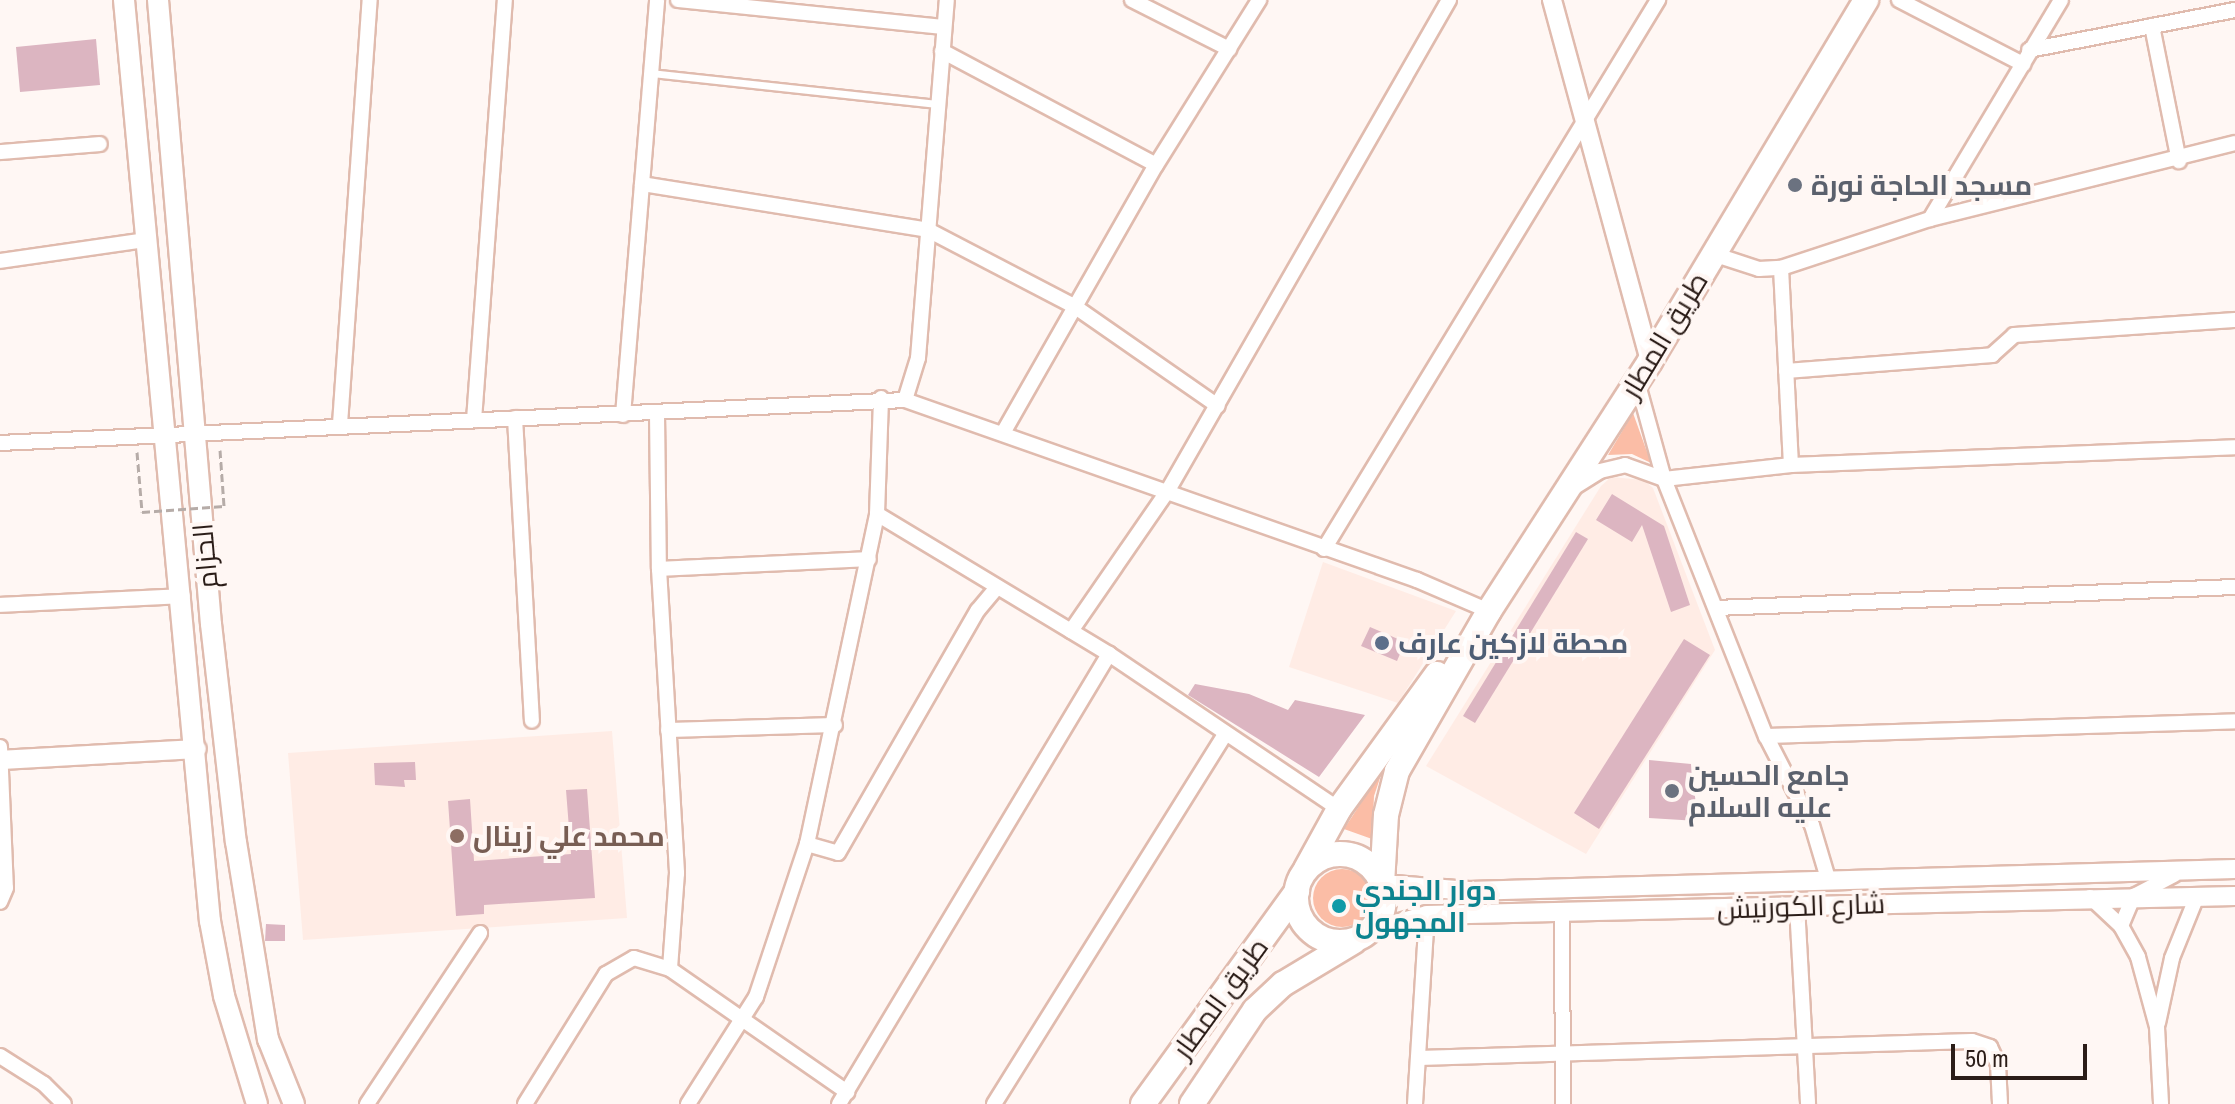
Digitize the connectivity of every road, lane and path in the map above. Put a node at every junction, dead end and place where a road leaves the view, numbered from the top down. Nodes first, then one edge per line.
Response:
1 (124, 0) edge
2 (158, 0) edge
3 (370, 0) edge
4 (505, 0) edge
5 (657, 0) edge
6 (678, 0) edge
7 (947, 0) edge
8 (1132, 0) edge
9 (1259, 0) edge
10 (1449, 0) edge
11 (1552, 0) edge
12 (1658, 0) edge
13 (1899, 0) edge
14 (2061, 0) edge
15 (1857, 3) edge
16 (2235, 10) edge
17 (2152, 26) junction
18 (944, 27) junction
19 (1229, 49) junction
20 (942, 51) junction
21 (2026, 57) junction
22 (651, 73) junction
23 (938, 104) junction
24 (1584, 121) junction
25 (2235, 143) edge
26 (100, 144) dead end
27 (0, 152) edge
28 (2179, 161) junction
29 (1156, 165) junction
30 (642, 184) junction
31 (1930, 219) junction
32 (928, 230) junction
33 (146, 240) junction
34 (1713, 254) junction
35 (0, 261) edge
36 (1781, 268) junction
37 (1074, 306) junction
38 (2235, 320) edge
39 (1643, 371) junction
40 (1786, 371) junction
41 (881, 398) junction
42 (905, 400) junction
43 (1218, 406) junction
44 (657, 414) junction
45 (623, 415) junction
46 (515, 418) junction
47 (474, 420) junction
48 (340, 424) junction
49 (219, 430) junction
50 (195, 432) junction
51 (165, 433) junction
52 (1003, 433) junction
53 (135, 436) junction
54 (0, 443) edge
55 (2235, 447) edge
56 (1791, 465) junction
57 (1664, 479) junction
58 (1569, 491) junction
59 (1167, 492) junction
60 (877, 514) junction
61 (1324, 549) junction
62 (869, 559) junction
63 (659, 569) junction
64 (997, 587) junction
65 (2235, 587) edge
66 (183, 596) junction
67 (0, 605) edge
68 (1716, 608) junction
69 (1489, 611) junction
70 (1071, 631) junction
71 (1109, 654) junction
72 (1457, 666) junction
73 (532, 721) dead end
74 (2235, 721) edge
75 (835, 725) junction
76 (668, 730) junction
77 (1224, 736) junction
78 (1766, 736) junction
79 (197, 749) junction
80 (0, 756) edge
81 (1339, 809) junction
82 (807, 844) junction
83 (2235, 869) edge
84 (2190, 871) junction
85 (2133, 872) junction
86 (2158, 880) junction
87 (1829, 882) junction
88 (1382, 884) junction
89 (1298, 885) junction
90 (2089, 896) junction
91 (2134, 896) junction
92 (2176, 896) junction
93 (2197, 896) junction
94 (2235, 896) edge
95 (0, 902) edge
96 (1797, 906) junction
97 (1562, 914) junction
98 (1427, 915) junction
99 (2121, 926) junction
100 (2184, 926) junction
101 (480, 933) dead end
102 (1366, 934) junction
103 (670, 969) junction
104 (742, 1020) junction
105 (2157, 1027) junction
106 (1804, 1043) junction
107 (1563, 1055) junction
108 (0, 1056) edge
109 (1419, 1058) junction
110 (843, 1098) edge
111 (64, 1104) edge
112 (257, 1104) edge
113 (294, 1104) edge
114 (367, 1104) edge
115 (525, 1104) edge
116 (688, 1104) edge
117 (994, 1104) edge
118 (1143, 1104) edge
119 (1192, 1104) edge
120 (1415, 1104) edge
121 (1563, 1104) edge
122 (1808, 1104) edge
123 (2000, 1104) edge
124 (2161, 1104) edge

1 - 33 main road, الحزام
2 - 50 main road, الحزام
3 - 48 street
4 - 47 street
5 - 22 street
6 - 18 street
7 - 18 street
8 - 19 street
9 - 19 street
10 - 43 street
11 - 24 street
12 - 24 street
13 - 21 street
14 - 21 street
15 - 34 highway, طريق المطار
16 - 17 street
17 - 21 street
17 - 28 street
18 - 20 street
19 - 29 street
20 - 23 street
20 - 29 street
21 - 31 street
22 - 23 lane
22 - 30 street
23 - 32 street
24 - 39 street
24 - 61 street
25 - 28 street
26 - 27 street
28 - 31 street
29 - 37 street
30 - 32 street
30 - 45 street
31 - 36 street
32 - 37 street
32 - 42 street
33 - 35 street
33 - 51 main road, الحزام
34 - 36 street
34 - 39 highway, طريق المطار
36 - 40 street
37 - 43 street
37 - 52 street
38 - 40 street
39 - 57 street
39 - 58 highway, طريق المطار
40 - 56 street
41 - 42 street
41 - 44 street
41 - 60 street
42 - 52 street
43 - 59 street
44 - 45 street
44 - 63 street
45 - 46 street
46 - 47 street
46 - 73 street
47 - 48 street
48 - 49 street
49 - 50 street
49 - 53 path, bridge
50 - 51 street
50 - 113 main road, الحزام
51 - 53 street
51 - 66 main road, الحزام
52 - 59 street
53 - 54 street
55 - 56 street
56 - 57 street
57 - 58 street
57 - 68 street
58 - 69 highway, طريق المطار
59 - 61 street
59 - 70 street
60 - 62 street
60 - 64 street
61 - 69 street
62 - 63 street
62 - 75 street
63 - 76 street
64 - 70 street
64 - 82 street
65 - 68 street
66 - 67 street
66 - 79 main road, الحزام
68 - 78 street
69 - 72 highway, طريق المطار
70 - 71 street
71 - 77 street
71 - 110 street
72 - 81 highway, طريق المطار
72 - 88 highway, طريق المطار
74 - 78 street
75 - 76 street
75 - 82 street
76 - 103 street
77 - 81 street
77 - 117 street
78 - 87 street
79 - 80 street
79 - 112 main road, الحزام
80 - 95 street
81 - 89 highway, طريق المطار
82 - 104 street
83 - 84 street, شارع الكورنيش
84 - 85 street, شارع الكورنيش
84 - 86 street
85 - 86 street
85 - 87 street, شارع الكورنيش
86 - 91 street
86 - 92 street
87 - 88 street, شارع الكورنيش
88 - 89 highway
88 - 102 highway
89 - 102 highway
89 - 118 highway, طريق المطار
90 - 91 street, شارع الكورنيش
90 - 96 street, شارع الكورنيش
90 - 99 street
91 - 92 street, شارع الكورنيش
91 - 99 street
92 - 93 street, شارع الكورنيش
92 - 100 street
93 - 94 street, شارع الكورنيش
93 - 100 street
96 - 97 street, شارع الكورنيش
96 - 106 street
97 - 98 street, شارع الكورنيش
97 - 107 street
98 - 102 street, شارع الكورنيش
98 - 109 street
99 - 105 street
100 - 105 street
101 - 114 street
102 - 119 highway
103 - 104 street
103 - 115 street
104 - 110 street
104 - 116 street
105 - 124 street
106 - 107 street
106 - 122 street
106 - 123 street
107 - 109 street
107 - 121 street
108 - 111 street
109 - 120 street

